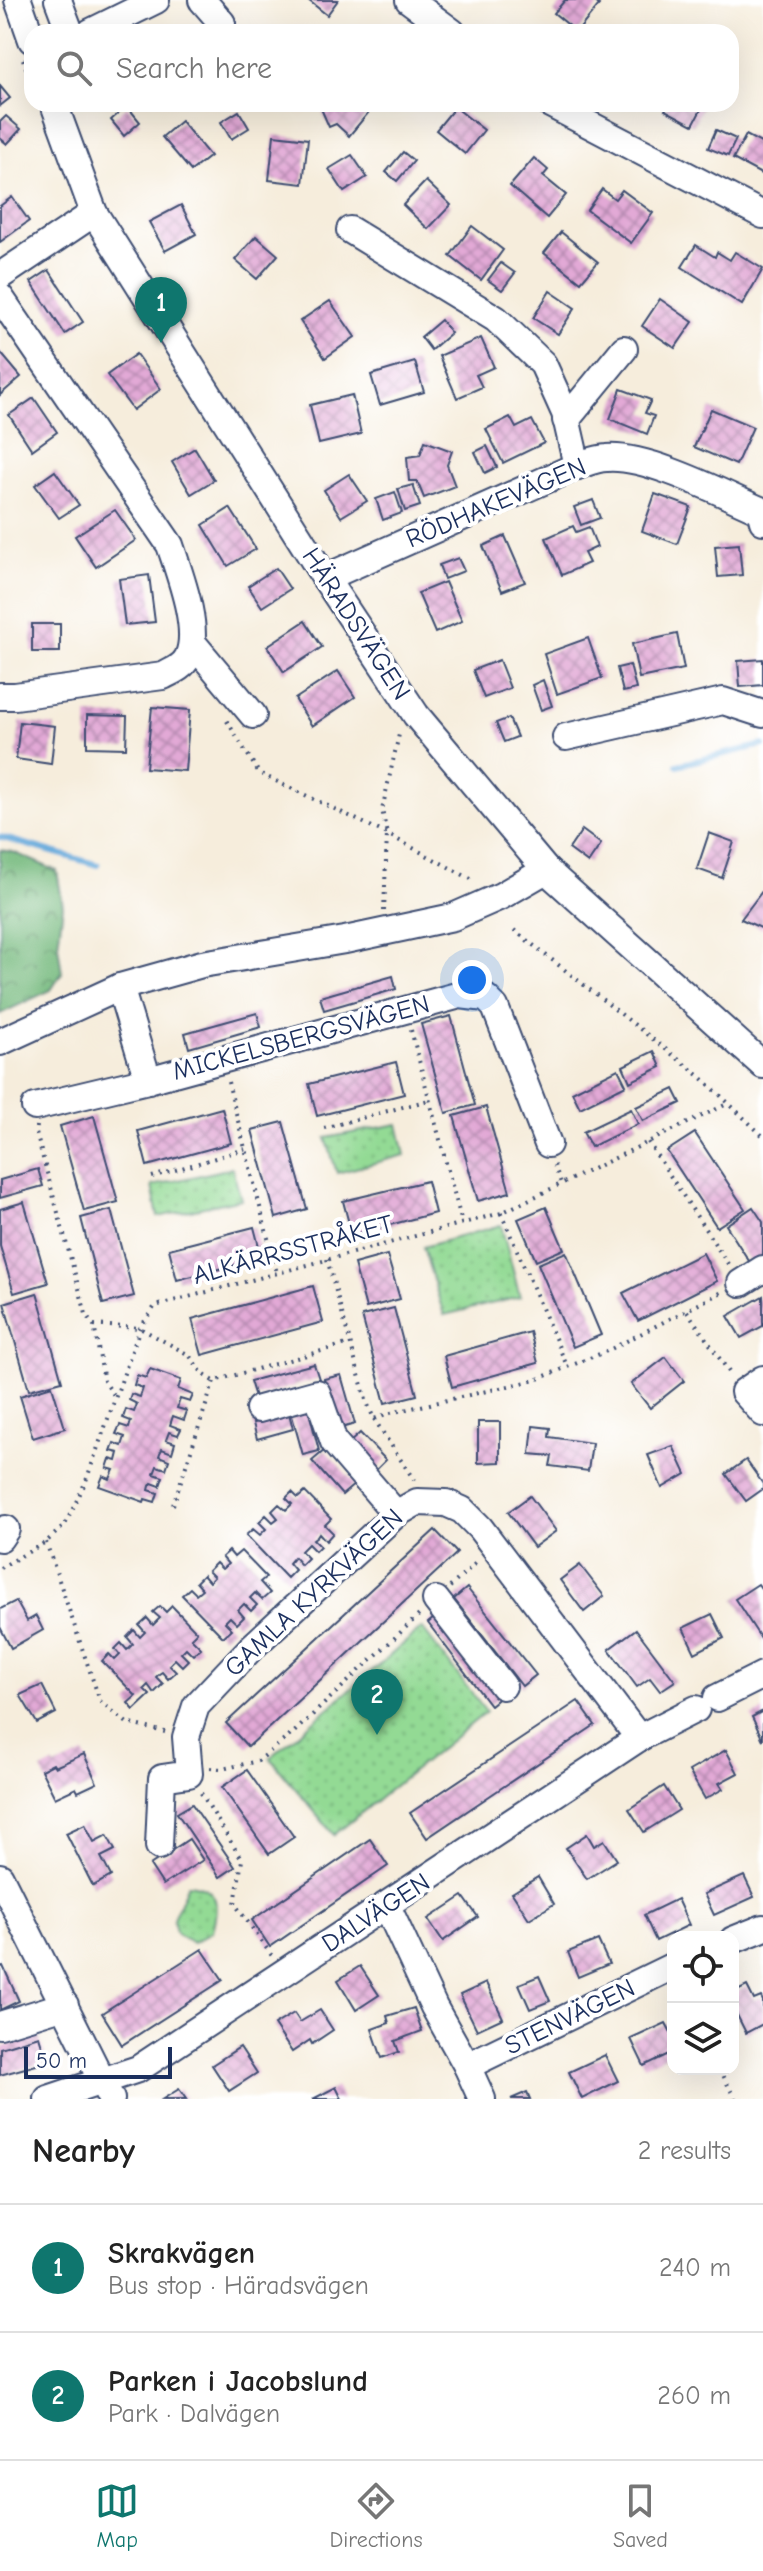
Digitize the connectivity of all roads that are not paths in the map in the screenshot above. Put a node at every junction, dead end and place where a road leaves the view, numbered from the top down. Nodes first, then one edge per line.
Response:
1 (18, 0) edge
2 (58, 0) edge
3 (156, 0) edge
4 (202, 0) edge
5 (409, 0) edge
6 (222, 23) dead end
7 (26, 24) edge
8 (67, 24) edge
9 (107, 24) edge
10 (441, 24) edge
11 (57, 112) edge
12 (561, 112) edge
13 (94, 213) junction
14 (763, 215) edge
15 (350, 230) dead end
16 (0, 276) edge
17 (0, 297) edge
18 (624, 349) dead end
19 (566, 420) junction
20 (577, 466) junction
21 (762, 515) edge
22 (325, 578) junction
23 (192, 642) junction
24 (0, 696) edge
25 (763, 714) edge
26 (253, 715) dead end
27 (566, 737) dead end
28 (546, 870) junction
29 (120, 987) junction
30 (0, 1042) edge
31 (763, 1065) edge
32 (148, 1080) junction
33 (35, 1107) road end
34 (548, 1144) dead end
35 (763, 1269) edge
36 (741, 1283) road end
37 (754, 1385) edge
38 (259, 1409) dead end
39 (763, 1413) edge
40 (396, 1514) junction
41 (436, 1600) road end
42 (763, 1675) edge
43 (503, 1686) dead end
44 (639, 1738) junction
45 (159, 1846) dead end
46 (0, 1877) edge
47 (387, 1906) junction
48 (763, 1928) edge
49 (739, 1938) edge
50 (667, 1969) edge
51 (65, 2005) junction
52 (0, 2025) edge
53 (467, 2066) junction
54 (108, 2090) edge
55 (48, 2099) edge
56 (482, 2099) edge

1 - 7 street
2 - 8 street
3 - 9 street
4 - 6 street
5 - 10 street
11 - 13 street, HÄRADSVÄGEN
12 - 14 street
13 - 16 street
13 - 22 street, HÄRADSVÄGEN
15 - 19 street
17 - 23 street
18 - 19 street
19 - 20 street
20 - 21 street, RÖDHAKEVÄGEN
20 - 22 street, RÖDHAKEVÄGEN
22 - 28 street, HÄRADSVÄGEN
23 - 24 street
23 - 26 street
25 - 27 street
28 - 29 street
28 - 31 street, HÄRADSVÄGEN
29 - 30 street
29 - 32 street, MICKELSBERGSVÄGEN
32 - 33 street, MICKELSBERGSVÄGEN
32 - 34 street, MICKELSBERGSVÄGEN
35 - 36 street
37 - 39 street
38 - 40 street
40 - 44 street, GAMLA KYRKVÄGEN
40 - 45 street, GAMLA KYRKVÄGEN
41 - 43 street
42 - 44 street, DALVÄGEN
44 - 47 street, DALVÄGEN
46 - 51 street
47 - 53 street
47 - 54 street, DALVÄGEN
48 - 49 street
50 - 53 street, STENVÄGEN
51 - 52 street
51 - 54 street
53 - 56 street
54 - 55 street, DALVÄGEN

